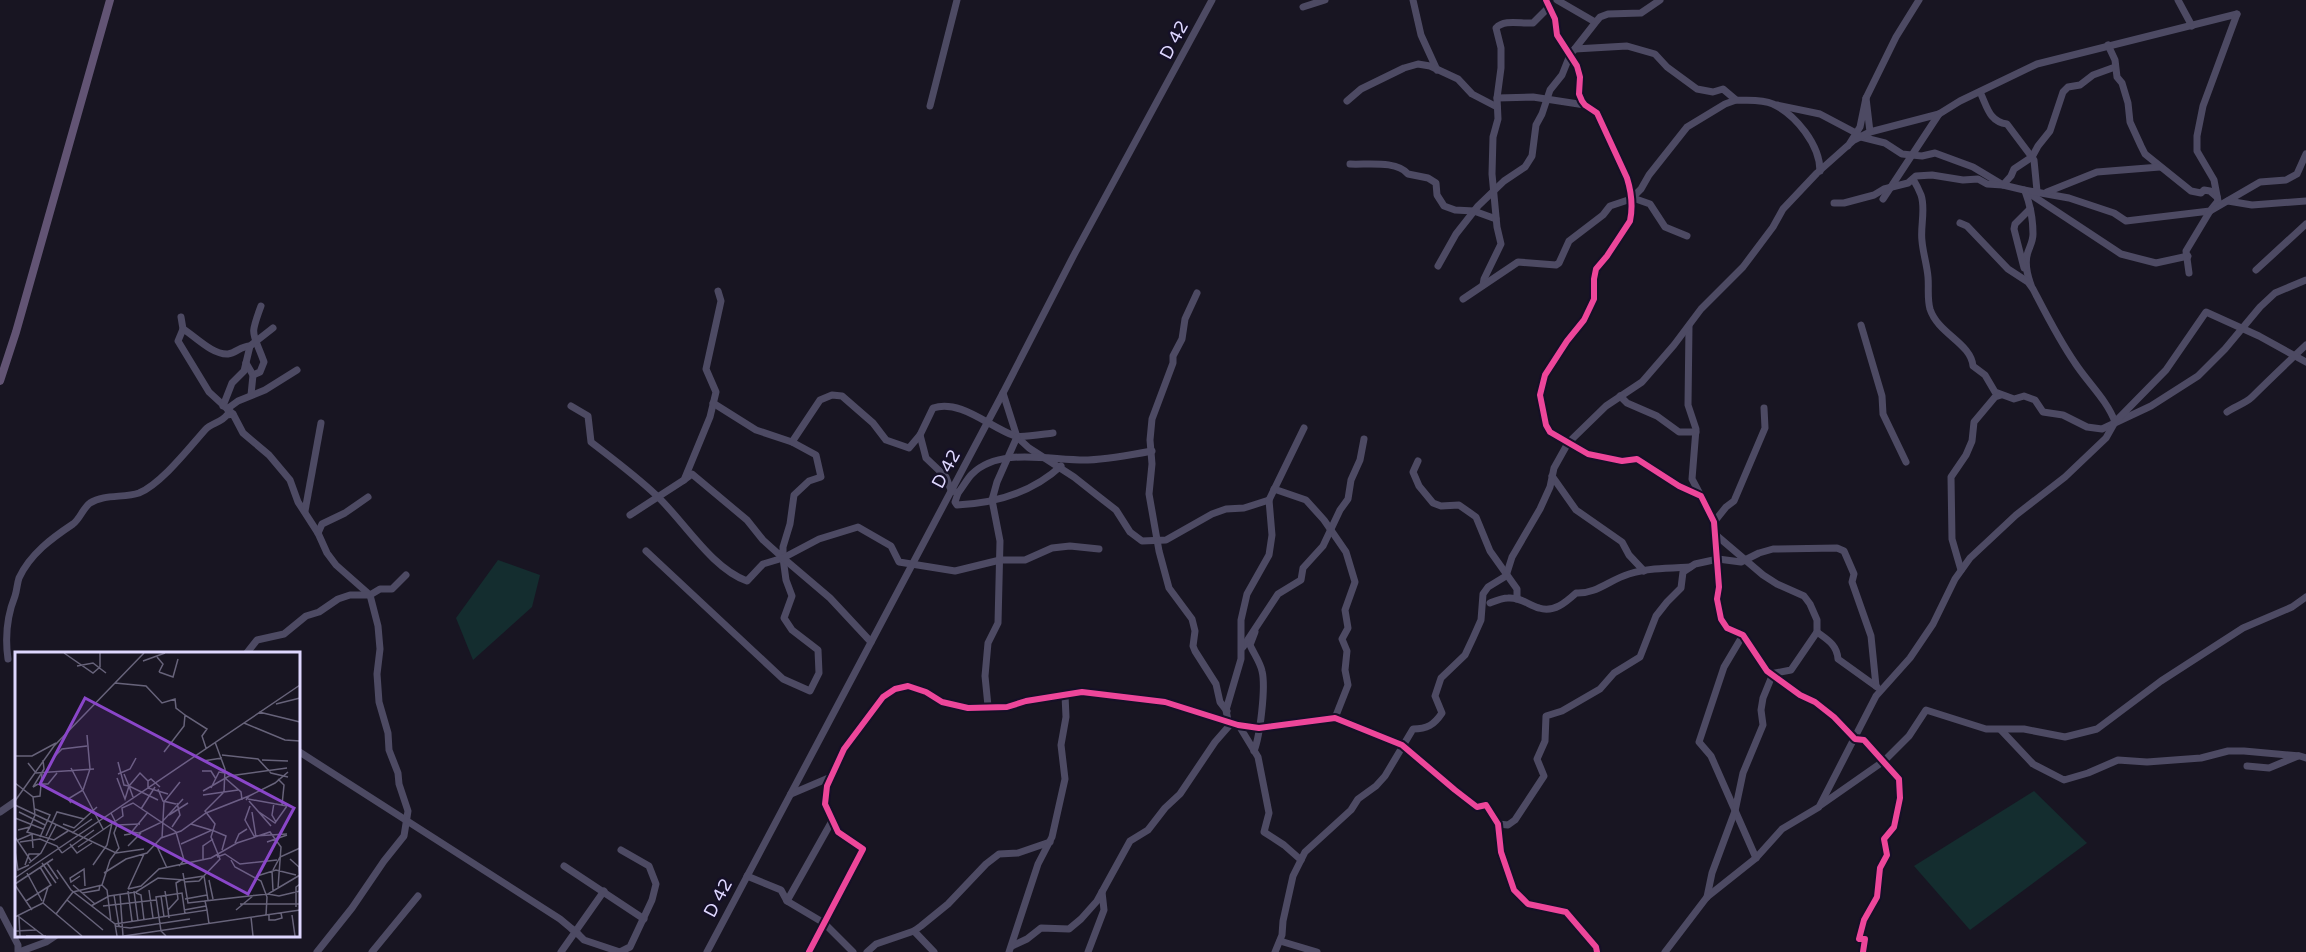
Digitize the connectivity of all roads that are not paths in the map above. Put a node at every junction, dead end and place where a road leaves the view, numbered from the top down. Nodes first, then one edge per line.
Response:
1 (110, 0) edge
2 (957, 0) edge
3 (1212, 0) edge
4 (1325, 0) edge
5 (1413, 0) edge
6 (1557, 0) edge
7 (1660, 0) edge
8 (1919, 0) edge
9 (2178, 0) edge
10 (1547, 4) edge
11 (1303, 7) dead end
12 (1595, 22) junction
13 (2193, 26) junction
14 (2108, 45) junction
15 (1572, 52) junction
16 (2115, 67) junction
17 (1437, 70) junction
18 (1980, 92) junction
19 (1497, 98) junction
20 (1866, 98) junction
21 (1546, 100) junction
22 (1736, 100) junction
23 (1347, 101) dead end
24 (1773, 104) junction
25 (1585, 105) junction
26 (930, 106) dead end
27 (1497, 107) junction
28 (1938, 114) junction
29 (1870, 132) junction
30 (1857, 135) junction
31 (2306, 154) edge
32 (1912, 155) junction
33 (2032, 157) junction
34 (1350, 164) dead end
35 (2160, 166) junction
36 (1820, 171) junction
37 (1913, 179) junction
38 (2003, 185) junction
39 (1891, 188) junction
40 (2025, 191) junction
41 (2037, 191) junction
42 (1493, 192) junction
43 (2046, 193) junction
44 (2217, 197) junction
45 (1632, 198) junction
46 (1883, 199) dead end
47 (2228, 201) junction
48 (2306, 201) edge
49 (1834, 203) dead end
50 (2030, 209) junction
51 (2210, 210) junction
52 (1474, 211) junction
53 (1496, 219) junction
54 (1960, 223) dead end
55 (2306, 224) edge
56 (1687, 236) dead end
57 (2188, 256) junction
58 (1438, 266) dead end
59 (2256, 270) dead end
60 (2189, 273) dead end
61 (2028, 276) junction
62 (2306, 280) edge
63 (1483, 285) junction
64 (2031, 287) junction
65 (718, 291) dead end
66 (1197, 293) dead end
67 (1463, 300) dead end
68 (261, 306) dead end
69 (181, 318) dead end
70 (1689, 325) junction
71 (1861, 325) dead end
72 (2241, 327) junction
73 (273, 328) dead end
74 (184, 330) junction
75 (253, 344) junction
76 (2306, 345) edge
77 (2295, 356) junction
78 (2306, 362) edge
79 (246, 363) junction
80 (297, 370) dead end
81 (253, 375) junction
82 (0, 381) edge
83 (1003, 393) junction
84 (251, 395) junction
85 (2001, 395) junction
86 (1620, 396) junction
87 (713, 403) junction
88 (571, 406) dead end
89 (1764, 408) dead end
90 (228, 410) junction
91 (2227, 411) dead end
92 (988, 421) junction
93 (2115, 422) junction
94 (321, 423) dead end
95 (1304, 428) dead end
96 (1696, 432) junction
97 (1053, 433) dead end
98 (920, 435) junction
99 (1017, 437) junction
100 (1364, 439) dead end
101 (792, 442) junction
102 (1568, 443) junction
103 (1152, 451) junction
104 (1008, 456) junction
105 (1046, 458) junction
106 (1066, 459) junction
107 (1418, 461) dead end
108 (1906, 462) dead end
109 (1060, 467) junction
110 (1552, 476) junction
111 (684, 480) junction
112 (1274, 489) junction
113 (955, 492) junction
114 (657, 496) junction
115 (1701, 496) junction
116 (368, 497) dead end
117 (992, 500) junction
118 (1269, 500) junction
119 (305, 511) junction
120 (630, 515) dead end
121 (1714, 522) junction
122 (1331, 531) junction
123 (318, 533) junction
124 (1716, 535) junction
125 (1156, 541) junction
126 (1099, 549) dead end
127 (646, 551) dead end
128 (783, 558) junction
129 (1718, 559) junction
130 (1745, 559) junction
131 (1000, 560) junction
132 (911, 565) junction
133 (1690, 567) junction
134 (1961, 570) junction
135 (1644, 571) junction
136 (406, 575) dead end
137 (1506, 576) junction
138 (370, 595) junction
139 (2306, 597) edge
140 (1517, 599) junction
141 (1490, 603) dead end
142 (1257, 624) junction
143 (1817, 632) junction
144 (1743, 635) junction
145 (871, 642) junction
146 (1241, 649) junction
147 (248, 652) edge
148 (8, 659) dead end
149 (1771, 675) junction
150 (1879, 688) junction
151 (1065, 695) junction
152 (988, 706) junction
153 (1226, 710) junction
154 (1335, 718) junction
155 (1227, 720) junction
156 (1239, 725) junction
157 (1258, 729) junction
158 (2001, 730) junction
159 (1855, 739) junction
160 (1402, 745) junction
161 (1254, 751) junction
162 (300, 753) edge
163 (2304, 756) edge
164 (1884, 761) junction
165 (2247, 766) dead end
166 (831, 777) junction
167 (791, 794) junction
168 (15, 802) edge
169 (1819, 807) junction
170 (0, 812) edge
171 (1735, 812) junction
172 (406, 820) junction
173 (832, 821) junction
174 (1498, 824) junction
175 (1050, 842) junction
176 (621, 850) dead end
177 (1756, 858) junction
178 (1301, 860) junction
179 (564, 866) dead end
180 (747, 876) junction
181 (604, 891) junction
182 (1102, 892) junction
183 (418, 896) dead end
184 (1707, 897) junction
185 (787, 901) junction
186 (0, 910) edge
187 (644, 919) junction
188 (824, 923) junction
189 (914, 930) junction
190 (54, 937) edge
191 (1280, 941) junction
192 (1011, 949) edge
193 (1667, 950) edge
194 (19, 952) edge
195 (316, 952) edge
196 (372, 952) edge
197 (561, 952) edge
198 (620, 952) edge
199 (706, 952) edge
200 (809, 952) edge
201 (853, 952) edge
202 (867, 952) edge
203 (934, 952) edge
204 (1088, 952) edge
205 (1275, 952) edge
206 (1317, 952) edge
207 (1597, 952) edge
208 (1863, 952) edge

1 - 82 main road
2 - 26 street
3 - 83 street, D 42 / D 42
4 - 11 street
5 - 17 street
6 - 12 street
7 - 12 street
8 - 20 street
9 - 13 street
10 - 15 street
10 - 19 street
12 - 15 street
13 - 14 street
13 - 44 street
14 - 16 street
14 - 18 street
15 - 21 street
15 - 22 street
15 - 25 street
16 - 33 street
16 - 35 street
17 - 23 street
17 - 27 street
18 - 28 street
18 - 33 street
19 - 21 street
19 - 27 street
20 - 29 street
20 - 30 street
21 - 25 street
21 - 42 street
22 - 24 street
22 - 45 street
24 - 30 street
24 - 36 street
25 - 45 street
27 - 42 street
28 - 29 street
28 - 32 street
29 - 30 street
30 - 32 street
30 - 36 street
31 - 47 street
32 - 38 street
32 - 39 street
33 - 38 street
33 - 41 street
34 - 52 street
35 - 43 street
35 - 44 street
36 - 70 street
37 - 38 street
37 - 39 street
37 - 85 street
38 - 40 street
39 - 46 street
39 - 49 street
40 - 41 street
40 - 50 street
40 - 57 street
41 - 43 street
42 - 52 street
42 - 53 street
43 - 51 street
44 - 51 street
45 - 56 street
45 - 63 street
45 - 102 street
47 - 48 street
47 - 51 street
50 - 61 street
50 - 61 street
51 - 57 street
52 - 53 street
52 - 58 street
53 - 63 street
54 - 64 street
55 - 59 street
57 - 60 street
61 - 64 street
62 - 72 street
63 - 67 street
64 - 93 street
65 - 87 street
66 - 103 street
68 - 75 street
69 - 74 street
70 - 86 street
70 - 96 street
71 - 108 street
72 - 77 street
72 - 93 street
72 - 93 street
73 - 75 street
74 - 75 street
74 - 90 street
75 - 79 street
75 - 81 street
76 - 77 street
77 - 78 street
77 - 91 street
79 - 81 street
79 - 90 street
80 - 84 street
81 - 84 street
83 - 92 street, D 42 / D 42
83 - 99 street
84 - 90 street
85 - 93 street
85 - 134 street
86 - 96 street
86 - 102 street
87 - 101 street
87 - 111 street
88 - 114 street
89 - 121 street
90 - 119 street
90 - 148 street
92 - 98 street
92 - 99 street
92 - 113 street, D 42 / D 42
93 - 134 street
94 - 119 street
95 - 112 street
96 - 115 street
97 - 99 street
98 - 101 street
98 - 113 street
99 - 104 street
99 - 105 street
100 - 122 street
101 - 128 street
102 - 110 street
102 - 115 street
103 - 106 street
103 - 125 street
104 - 105 street
104 - 113 street
104 - 117 street
105 - 106 street
105 - 109 street
106 - 109 street
107 - 137 street
109 - 117 street
109 - 125 street
110 - 135 street
110 - 137 street
111 - 114 street
111 - 128 street
112 - 118 street
112 - 122 street
113 - 117 street
113 - 132 street, D 42 / D 42
114 - 120 street
114 - 128 street
115 - 121 street
116 - 123 street
117 - 131 street
118 - 125 street
118 - 146 street
119 - 123 street
121 - 124 street
122 - 142 street
122 - 154 street
123 - 138 street
124 - 129 street
124 - 130 street
125 - 153 street
126 - 131 street
127 - 128 street
128 - 132 street
128 - 145 street
129 - 130 street
129 - 133 street
129 - 144 street
130 - 143 street
130 - 150 street
131 - 132 street
131 - 152 street
132 - 145 street, D 42 / D 42
133 - 135 street
133 - 174 street
134 - 150 street
135 - 140 street
136 - 138 street
137 - 140 street
137 - 160 street
138 - 147 street
138 - 172 street
139 - 158 street
140 - 141 street
142 - 146 street
142 - 157 street
143 - 149 street
143 - 150 street
144 - 149 street
144 - 171 street
145 - 167 street, D 42 / D 42
146 - 153 street
149 - 159 street
149 - 171 street
150 - 159 street
151 - 152 street
151 - 155 street
151 - 175 street
152 - 166 street
153 - 155 street
153 - 156 street
154 - 157 street
154 - 160 street
155 - 156 street
155 - 182 street
156 - 157 street
156 - 161 street
157 - 161 street
158 - 163 street
158 - 164 street
159 - 164 street
159 - 169 street
160 - 174 street
160 - 178 street
161 - 178 street
162 - 172 street
163 - 165 street
164 - 169 street
164 - 208 street
166 - 167 street
166 - 173 street
167 - 180 street, D 42 / D 42
168 - 170 street
169 - 177 street
171 - 177 street
171 - 184 street
172 - 195 street
172 - 198 street
173 - 185 street
173 - 188 street
174 - 207 street
175 - 189 street
175 - 192 street
176 - 187 street
177 - 184 street
178 - 191 street
179 - 181 street
180 - 185 street
180 - 199 street, D 42 / D 42
181 - 187 street
181 - 197 street
182 - 192 street
182 - 204 street
183 - 196 street
184 - 193 street
185 - 188 street
186 - 194 street
187 - 198 street
188 - 200 street
188 - 201 street
189 - 202 street
189 - 203 street
190 - 194 street
191 - 205 street
191 - 206 street

